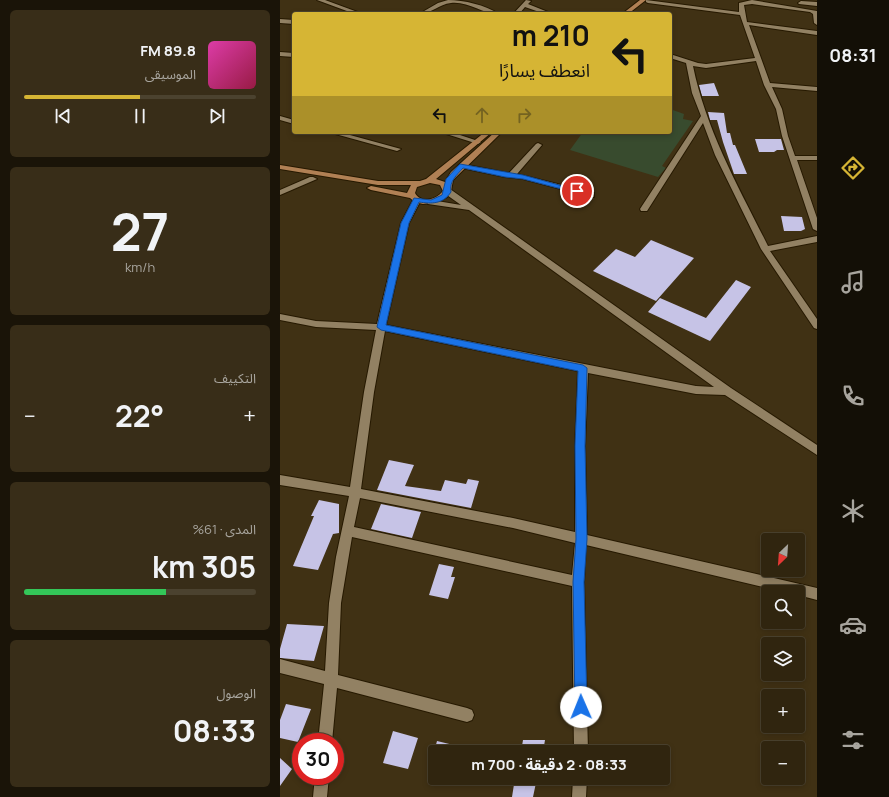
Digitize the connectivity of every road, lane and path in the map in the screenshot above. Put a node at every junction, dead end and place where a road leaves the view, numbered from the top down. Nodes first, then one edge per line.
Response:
1 (320, 0) edge
2 (529, 0) edge
3 (646, 0) edge
4 (694, 2) dead end
5 (799, 2) edge
6 (817, 4) edge
7 (524, 5) junction
8 (683, 6) junction
9 (804, 10) junction
10 (352, 12) edge
11 (426, 12) edge
12 (490, 12) edge
13 (518, 12) edge
14 (544, 12) edge
15 (629, 12) edge
16 (636, 12) edge
17 (742, 14) junction
18 (280, 21) edge
19 (292, 22) edge
20 (746, 23) junction
21 (817, 23) edge
22 (817, 33) edge
23 (280, 54) edge
24 (292, 55) edge
25 (672, 57) edge
26 (758, 59) junction
27 (689, 63) junction
28 (767, 85) junction
29 (817, 89) edge
30 (704, 116) junction
31 (280, 118) edge
32 (292, 121) edge
33 (338, 134) edge
34 (350, 134) edge
35 (450, 134) edge
36 (487, 134) edge
37 (497, 134) edge
38 (346, 136) junction
39 (478, 142) junction
40 (538, 145) dead end
41 (397, 149) dead end
42 (793, 158) junction
43 (817, 158) edge
44 (462, 166) junction
45 (280, 167) edge
46 (280, 173) edge
47 (511, 176) junction
48 (313, 178) junction
49 (429, 181) junction
50 (418, 184) junction
51 (447, 189) junction
52 (280, 193) edge
53 (591, 195) dead end
54 (414, 198) junction
55 (431, 202) junction
56 (644, 208) dead end
57 (472, 209) junction
58 (817, 229) edge
59 (817, 239) edge
60 (765, 249) junction
61 (281, 318) edge
62 (817, 326) edge
63 (381, 327) junction
64 (583, 368) junction
65 (727, 391) junction
66 (817, 451) edge
67 (280, 480) edge
68 (355, 493) junction
69 (348, 531) junction
70 (581, 539) junction
71 (578, 582) junction
72 (817, 594) edge
73 (280, 666) edge
74 (332, 680) junction
75 (467, 715) dead end
76 (327, 733) edge
77 (581, 745) edge
78 (321, 785) edge
79 (580, 785) edge
80 (320, 797) edge
81 (579, 797) edge

1 - 10 street
2 - 7 street
3 - 8 street
3 - 15 main road
3 - 16 main road
4 - 8 street
5 - 6 street
5 - 9 street
7 - 13 street
7 - 14 street
8 - 17 street
9 - 17 street
9 - 21 street
11 - 12 street
17 - 20 street
18 - 19 street
20 - 22 street
20 - 26 street
23 - 24 street
25 - 27 street
26 - 27 street
26 - 28 street
27 - 30 street
28 - 29 street
28 - 42 street
30 - 56 street
30 - 60 street
31 - 32 street
33 - 38 street
34 - 38 street
35 - 39 street
36 - 39 main road
37 - 44 main road
38 - 41 street
39 - 49 main road
40 - 47 street
42 - 43 street
42 - 58 street
44 - 47 street
44 - 51 main road
45 - 50 main road
46 - 48 main road
47 - 53 street
48 - 52 street
48 - 54 main road
49 - 50 main road
49 - 51 main road
50 - 54 main road
51 - 55 main road
51 - 57 street
54 - 55 main road
54 - 63 street
55 - 57 street
57 - 65 street
59 - 60 street
60 - 62 street
61 - 63 street
63 - 64 street
63 - 68 street
64 - 65 street
64 - 70 street
65 - 66 street
67 - 68 street
68 - 69 street
68 - 70 street
69 - 71 street
69 - 74 street
70 - 71 street
70 - 72 street
71 - 77 street
73 - 74 street
74 - 75 street
74 - 76 street
78 - 80 street
79 - 81 street

